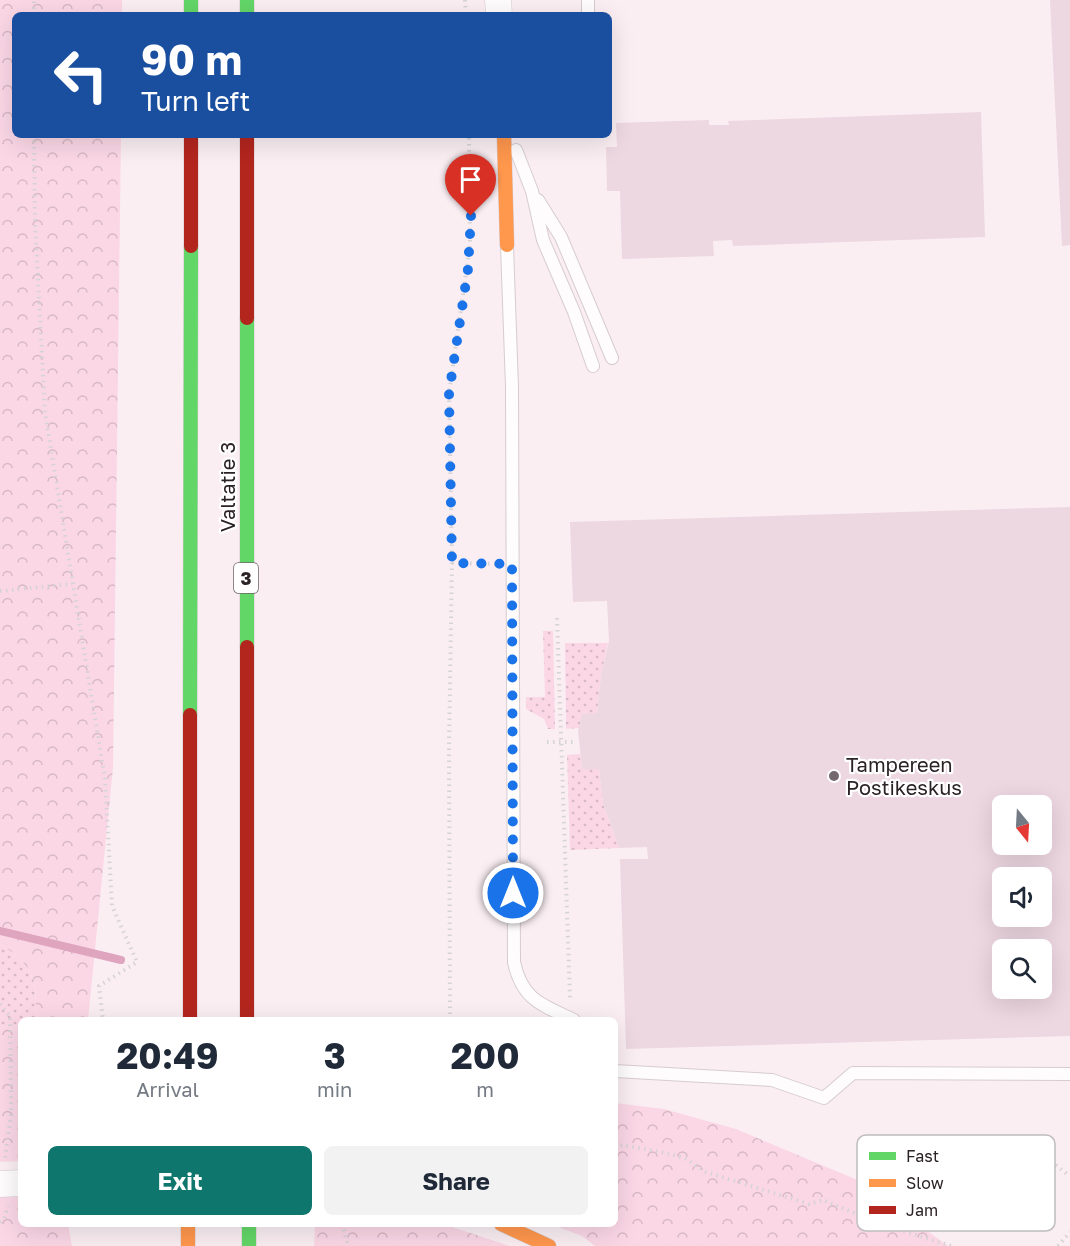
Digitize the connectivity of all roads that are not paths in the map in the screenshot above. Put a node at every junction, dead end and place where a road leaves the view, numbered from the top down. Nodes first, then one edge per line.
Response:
1 (191, 138) edge
2 (247, 138) edge
3 (504, 138) edge
4 (512, 138) edge
5 (532, 191) junction
6 (507, 245) joint
7 (612, 358) dead end
8 (593, 366) dead end
9 (190, 1017) edge
10 (247, 1017) edge
11 (568, 1017) edge
12 (618, 1071) edge
13 (1070, 1074) edge
14 (189, 1227) edge
15 (249, 1227) edge
16 (508, 1227) edge
17 (188, 1246) edge
18 (249, 1246) edge
19 (549, 1246) edge

1 - 9 main road, Valtatie 3
2 - 10 main road, Valtatie 3 / 3
3 - 6 main road
4 - 5 lane
5 - 7 lane
5 - 8 lane
6 - 11 lane
12 - 13 lane
14 - 17 main road
15 - 18 main road
16 - 19 main road

